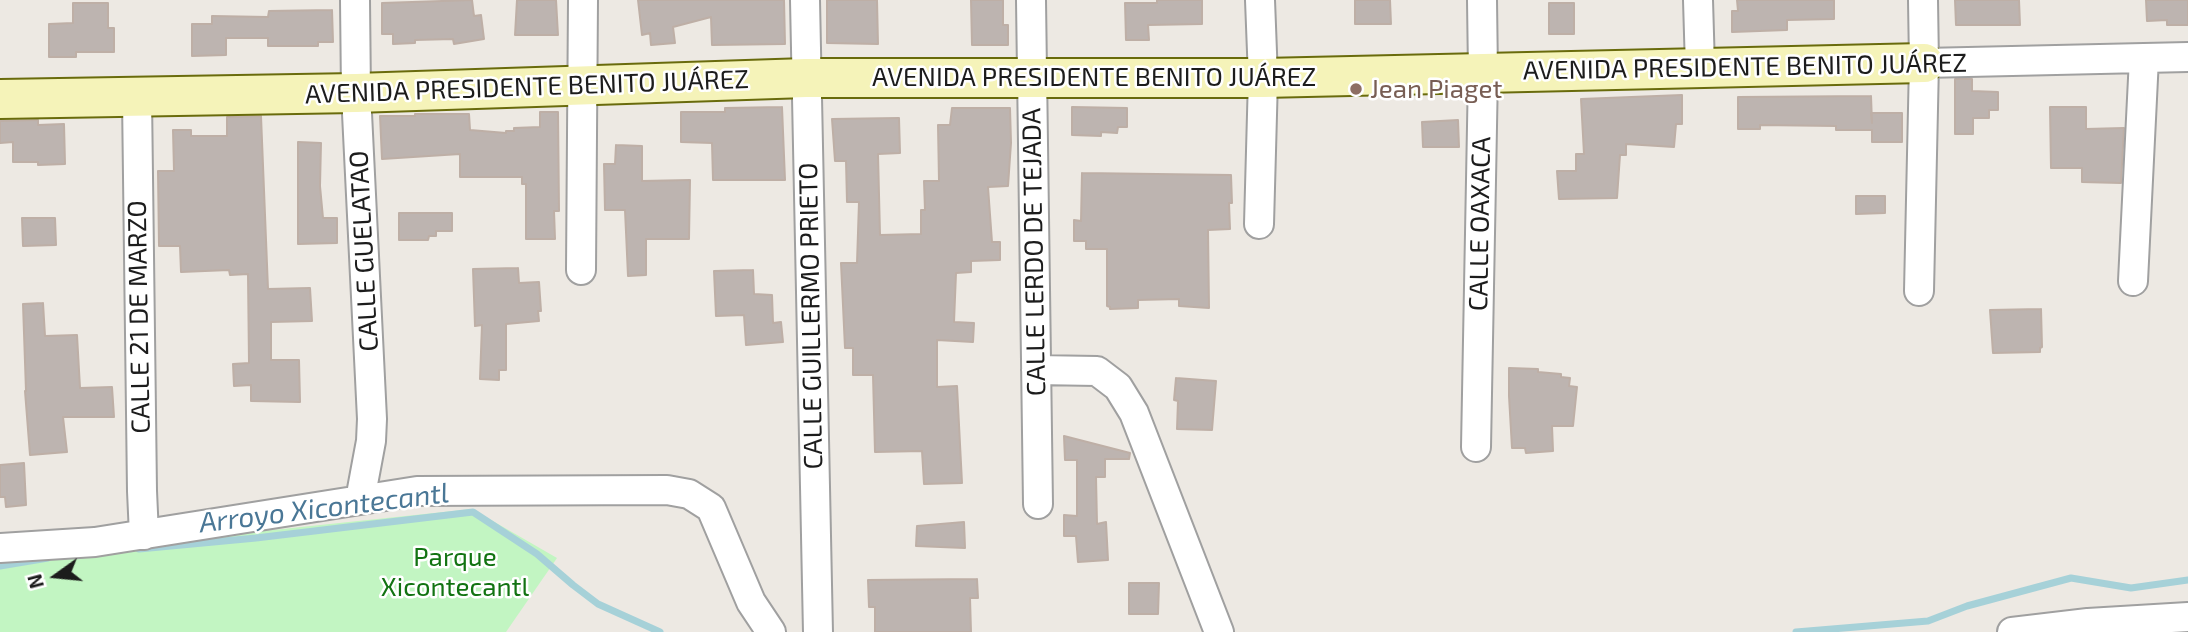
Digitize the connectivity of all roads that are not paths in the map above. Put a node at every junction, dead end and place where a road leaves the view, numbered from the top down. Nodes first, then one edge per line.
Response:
1 (355, 0) edge
2 (583, 0) edge
3 (805, 0) edge
4 (1031, 0) edge
5 (1260, 0) edge
6 (1482, 0) edge
7 (1698, 0) edge
8 (1923, 0) edge
9 (2188, 57) edge
10 (2144, 58) junction
11 (1924, 63) junction
12 (1700, 68) junction
13 (1483, 73) junction
14 (806, 78) junction
15 (1031, 78) junction
16 (1262, 78) junction
17 (581, 86) junction
18 (356, 93) junction
19 (137, 98) junction
20 (0, 99) edge
21 (1259, 224) dead end
22 (581, 270) dead end
23 (2133, 281) dead end
24 (1919, 291) dead end
25 (1036, 370) junction
26 (1476, 447) dead end
27 (360, 500) junction
28 (1038, 504) dead end
29 (144, 535) junction
30 (0, 548) edge
31 (2188, 617) edge
32 (771, 632) edge
33 (818, 632) edge
34 (1219, 632) edge
35 (2012, 632) edge

1 - 18 street, CALLE GUELATAO
2 - 17 street
3 - 14 street, CALLE GUILLERMO PRIETO
4 - 15 street, CALLE LERDO DE TEJADA
5 - 16 street
6 - 13 street, CALLE OAXACA
7 - 12 street
8 - 11 street
9 - 10 street, AVENIDA PRESIDENTE BENITO JUÁREZ
10 - 11 street, AVENIDA PRESIDENTE BENITO JUÁREZ
10 - 23 street
11 - 12 street, AVENIDA PRESIDENTE BENITO JUÁREZ
11 - 24 street
12 - 13 street, AVENIDA PRESIDENTE BENITO JUÁREZ
13 - 16 street, AVENIDA PRESIDENTE BENITO JUÁREZ
13 - 26 street, CALLE OAXACA
14 - 15 street, AVENIDA PRESIDENTE BENITO JUÁREZ
14 - 17 street, AVENIDA PRESIDENTE BENITO JUÁREZ
14 - 33 street, CALLE GUILLERMO PRIETO
15 - 16 street, AVENIDA PRESIDENTE BENITO JUÁREZ
15 - 25 street, CALLE LERDO DE TEJADA
16 - 21 street
17 - 18 street, AVENIDA PRESIDENTE BENITO JUÁREZ
17 - 22 street
18 - 19 street, AVENIDA PRESIDENTE BENITO JUÁREZ
18 - 27 street, CALLE GUELATAO
19 - 20 street, AVENIDA PRESIDENTE BENITO JUÁREZ
19 - 29 street, CALLE 21 DE MARZO
25 - 28 street, CALLE LERDO DE TEJADA
25 - 34 street
27 - 29 street
27 - 32 street
29 - 30 street
31 - 35 street

